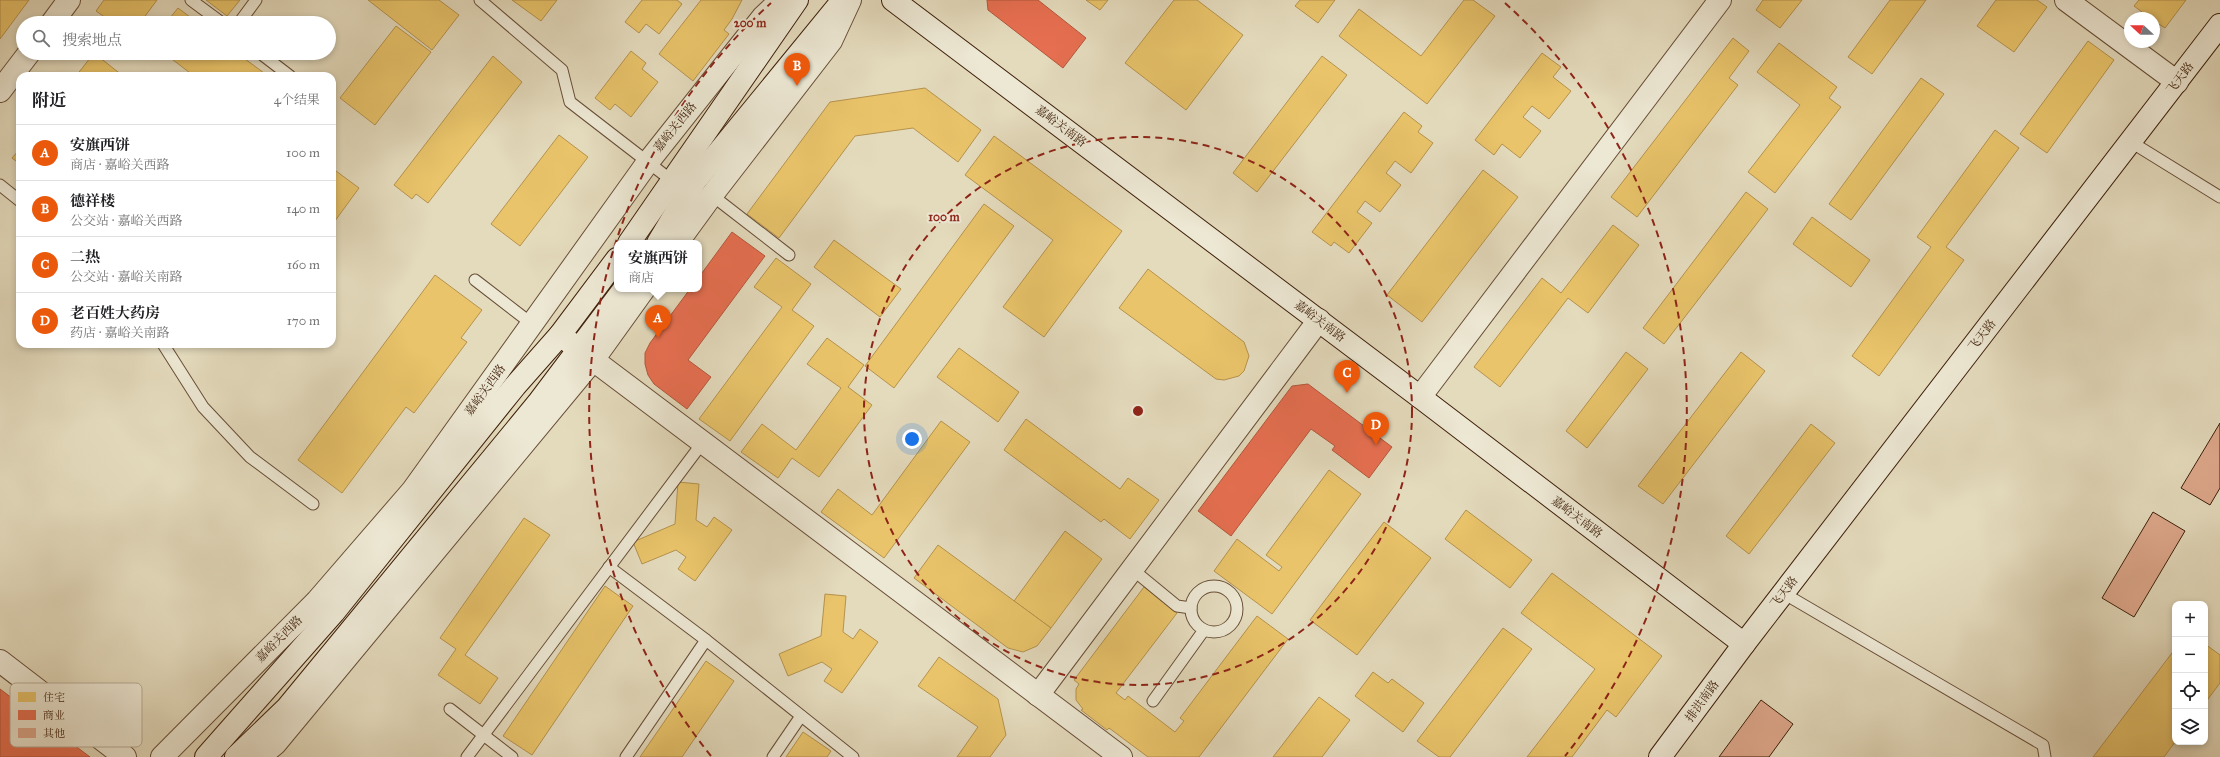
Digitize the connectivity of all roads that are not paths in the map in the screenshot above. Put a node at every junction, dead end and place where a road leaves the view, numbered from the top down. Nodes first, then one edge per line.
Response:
1 (70, 0) edge
2 (191, 0) edge
3 (256, 0) edge
4 (480, 0) edge
5 (781, 0) edge
6 (797, 0) edge
7 (843, 0) edge
8 (850, 0) edge
9 (893, 0) edge
10 (1720, 0) edge
11 (2066, 0) edge
12 (57, 16) edge
13 (213, 16) edge
14 (244, 16) edge
15 (2220, 26) edge
16 (24, 60) edge
17 (269, 60) edge
18 (285, 72) edge
19 (2177, 82) junction
20 (0, 91) edge
21 (2131, 142) junction
22 (648, 162) junction
23 (671, 180) junction
24 (695, 181) junction
25 (0, 185) edge
26 (712, 195) junction
27 (2220, 197) edge
28 (16, 198) edge
29 (631, 240) edge
30 (660, 240) edge
31 (679, 240) edge
32 (789, 255) dead end
33 (614, 263) edge
34 (475, 280) dead end
35 (622, 292) edge
36 (641, 292) edge
37 (1319, 320) junction
38 (532, 324) junction
39 (560, 334) junction
40 (166, 348) edge
41 (586, 354) junction
42 (1420, 397) junction
43 (703, 442) junction
44 (313, 504) dead end
45 (609, 567) junction
46 (1132, 570) junction
47 (1783, 594) junction
48 (1190, 608) junction
49 (1204, 630) junction
50 (706, 640) junction
51 (1744, 644) junction
52 (0, 661) edge
53 (29, 683) edge
54 (1038, 694) junction
55 (1153, 701) dead end
56 (450, 709) dead end
57 (801, 716) junction
58 (482, 735) junction
59 (112, 747) edge
60 (247, 755) edge
61 (125, 757) edge
62 (162, 757) edge
63 (206, 757) edge
64 (467, 757) edge
65 (512, 757) edge
66 (626, 757) edge
67 (773, 757) edge
68 (853, 757) edge
69 (1121, 757) edge
70 (1660, 757) edge
71 (2045, 757) edge

1 - 12 street
2 - 13 lane
3 - 14 lane
4 - 22 lane
5 - 22 street, 嘉峪关西路
6 - 23 street, 嘉峪关西路
7 - 24 street
8 - 26 street
9 - 37 street, 嘉峪关南路
10 - 42 street
11 - 19 street
15 - 19 street, 飞天路
16 - 20 street
17 - 18 lane
19 - 21 street, 飞天路
21 - 27 lane
21 - 47 street, 飞天路
22 - 23 lane
22 - 38 street, 嘉峪关西路
23 - 29 street, 嘉峪关西路
24 - 26 lane
24 - 30 street
25 - 28 lane
26 - 31 street
26 - 32 lane
33 - 39 street, 嘉峪关西路
34 - 38 lane
35 - 41 street
36 - 41 street
37 - 42 street, 嘉峪关南路
37 - 46 street
38 - 62 street, 嘉峪关西路
39 - 41 street
39 - 63 street, 嘉峪关西路
40 - 44 lane
41 - 43 street
41 - 60 street
42 - 51 street, 嘉峪关南路
43 - 45 lane
43 - 54 street
45 - 50 lane
45 - 58 lane
46 - 48 lane
46 - 54 street
47 - 51 street, 飞天路
47 - 71 lane
48 - 49 lane
48 - 49 lane
49 - 55 lane
50 - 57 lane
50 - 66 lane
51 - 70 street, 排洪南路
52 - 53 street
54 - 69 street
56 - 58 lane
57 - 67 lane
57 - 68 lane
58 - 64 lane
58 - 65 lane
59 - 61 street

